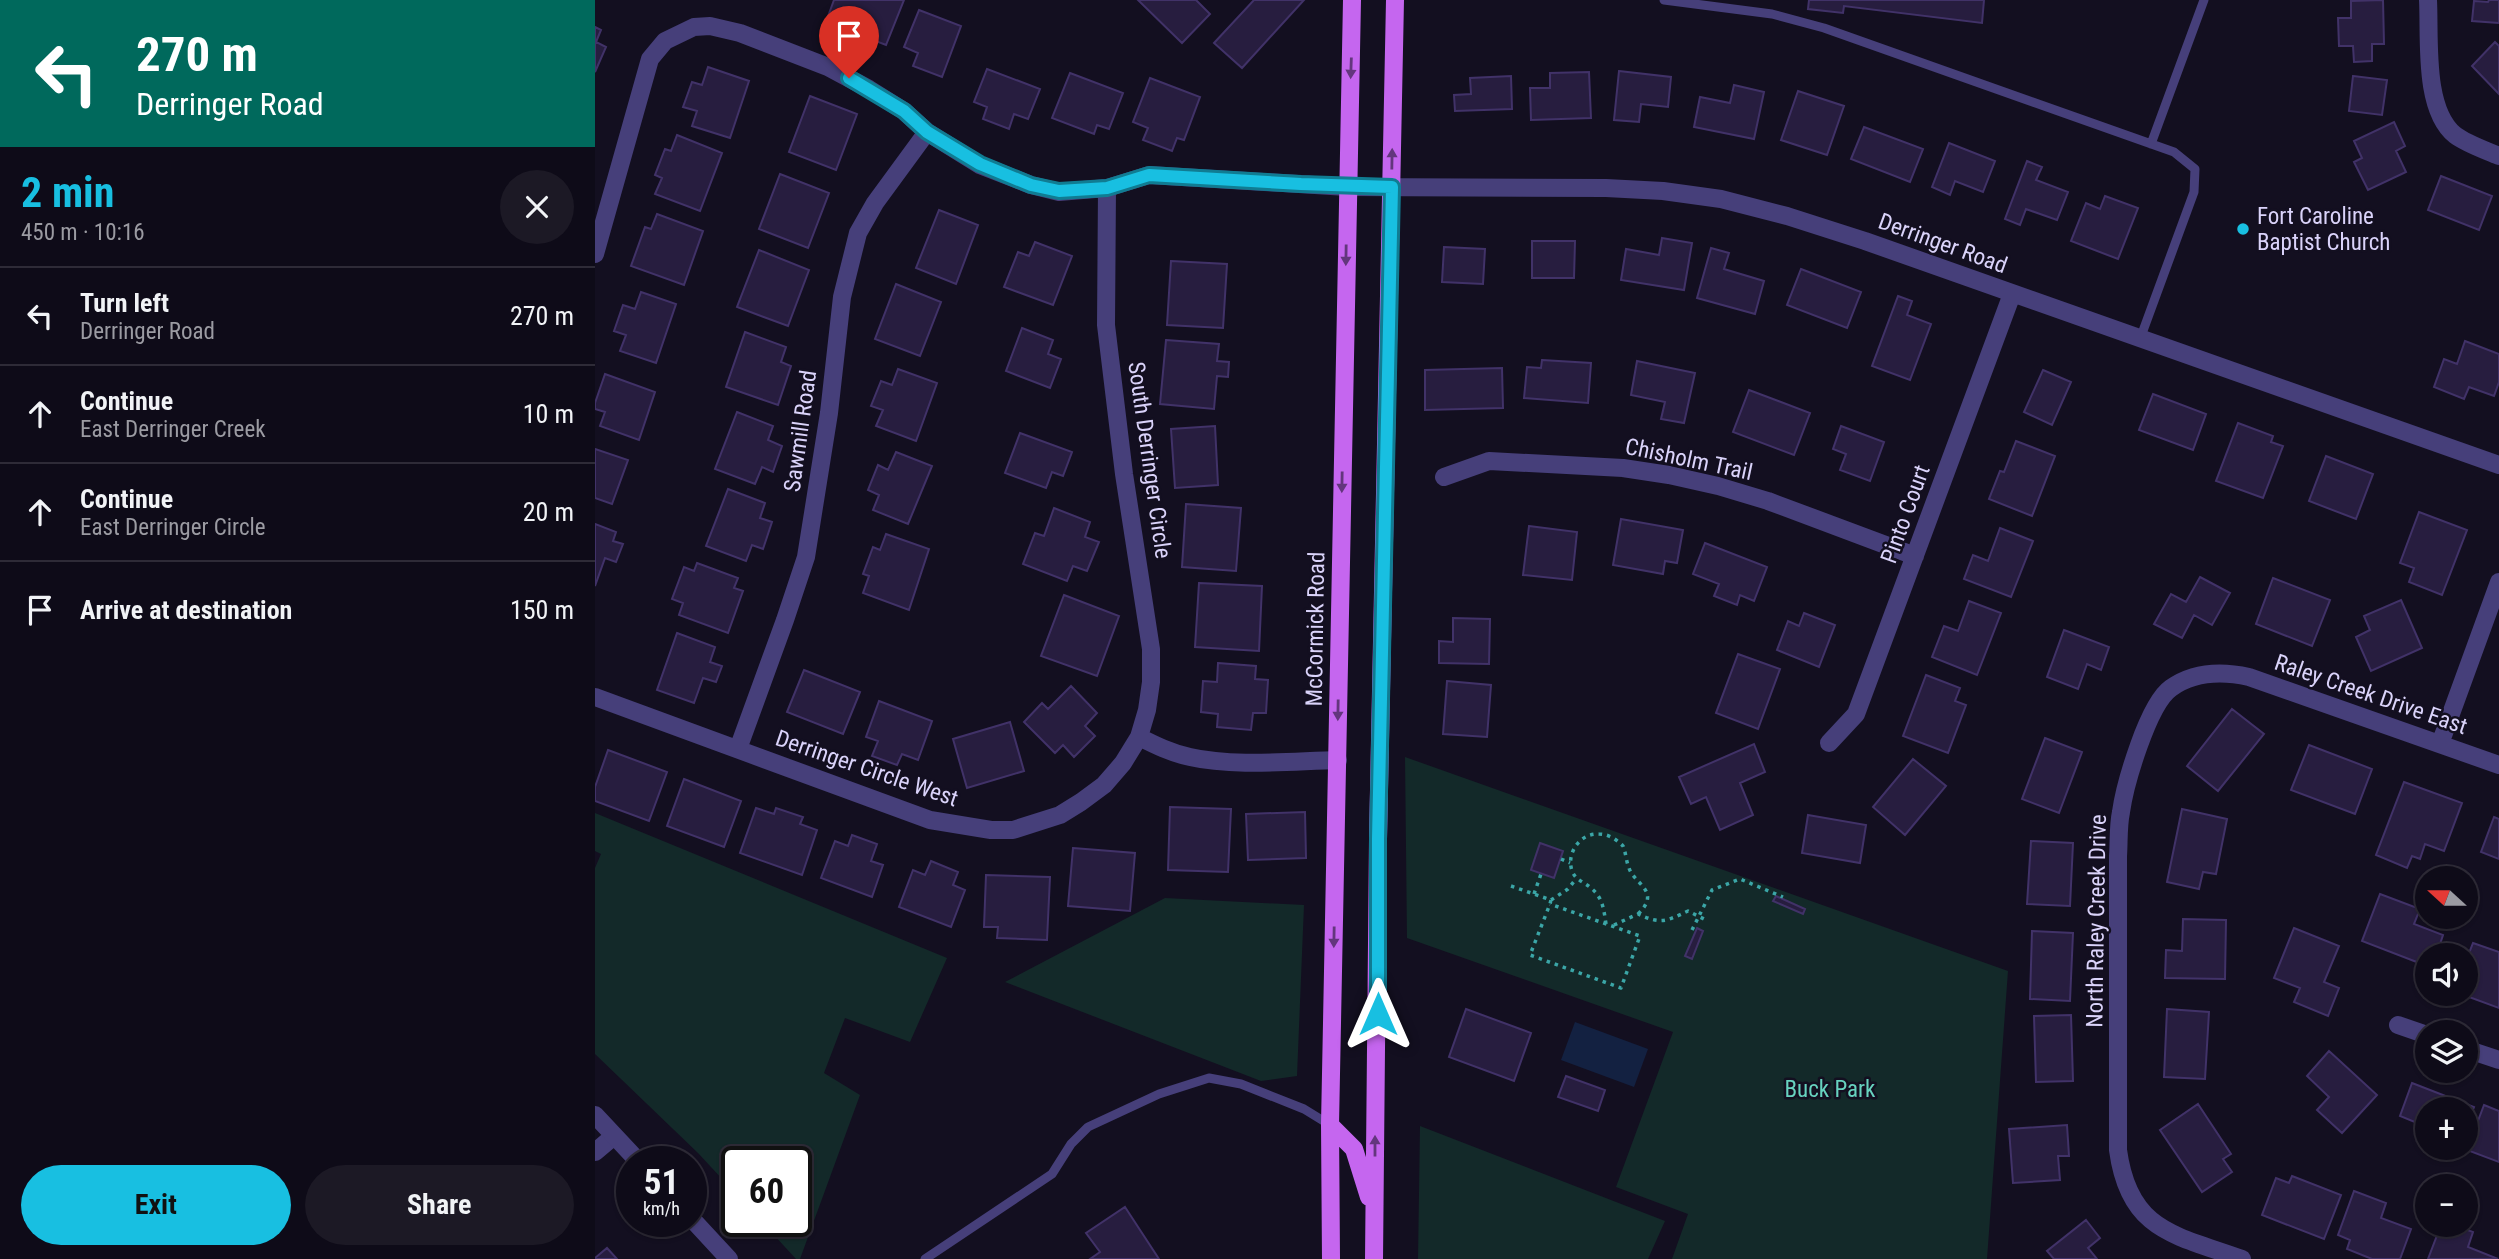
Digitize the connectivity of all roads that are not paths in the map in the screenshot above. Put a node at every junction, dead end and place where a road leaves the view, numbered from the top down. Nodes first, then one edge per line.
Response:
1 (1352, 0) edge
2 (1395, 0) edge
3 (1664, 0) edge
4 (2204, 0) edge
5 (2428, 0) edge
6 (927, 132) junction
7 (2151, 144) junction
8 (2499, 156) edge
9 (1347, 187) junction
10 (1392, 187) junction
11 (1107, 188) junction
12 (595, 254) edge
13 (2012, 294) junction
14 (2140, 339) junction
15 (2499, 465) edge
16 (1444, 477) dead end
17 (1915, 556) junction
18 (2499, 582) edge
19 (2226, 672) joint
20 (595, 696) edge
21 (1139, 737) junction
22 (1829, 743) dead end
23 (2440, 744) junction
24 (738, 749) junction
25 (1338, 760) junction
26 (2499, 765) edge
27 (2398, 1025) dead end
28 (2415, 1031) edge
29 (2478, 1053) edge
30 (2499, 1060) edge
31 (595, 1115) edge
32 (1330, 1125) junction
33 (614, 1136) junction
34 (624, 1146) edge
35 (595, 1152) edge
36 (1374, 1214) junction
37 (707, 1235) edge
38 (729, 1259) edge
39 (925, 1259) edge
40 (1331, 1259) edge
41 (1374, 1259) edge
42 (2242, 1259) edge

1 -> 9 main road, McCormick Road
10 -> 2 main road
3 - 7 lane
4 - 7 lane
5 - 8 street
6 - 11 street, Derringer Road
6 - 12 street, Derringer Road
6 - 24 street, Sawmill Road
7 - 14 lane
9 - 10 street, Derringer Road
9 - 11 street, Derringer Road
9 -> 25 main road, McCormick Road
10 - 13 street, Derringer Road
36 -> 10 main road
11 - 21 street, South Derringer Circle
13 - 14 street, Derringer Road
13 - 17 street, Pinto Court
14 - 15 street, Derringer Road
16 - 17 street, Chisholm Trail
17 - 22 street, Pinto Court
18 - 23 street
19 - 23 street, Raley Creek Drive East
19 - 42 street, North Raley Creek Drive
20 - 24 street, Derringer Circle West
21 - 24 street, Derringer Circle West
21 - 25 street
23 - 26 street, Raley Creek Drive East
25 -> 32 main road, McCormick Road
27 - 28 street
29 - 30 street
31 - 33 street
32 - 36 main road
32 - 39 lane
32 - 40 main road, McCormick Road
33 - 34 street
33 - 35 street
36 - 41 main road
37 - 38 street

